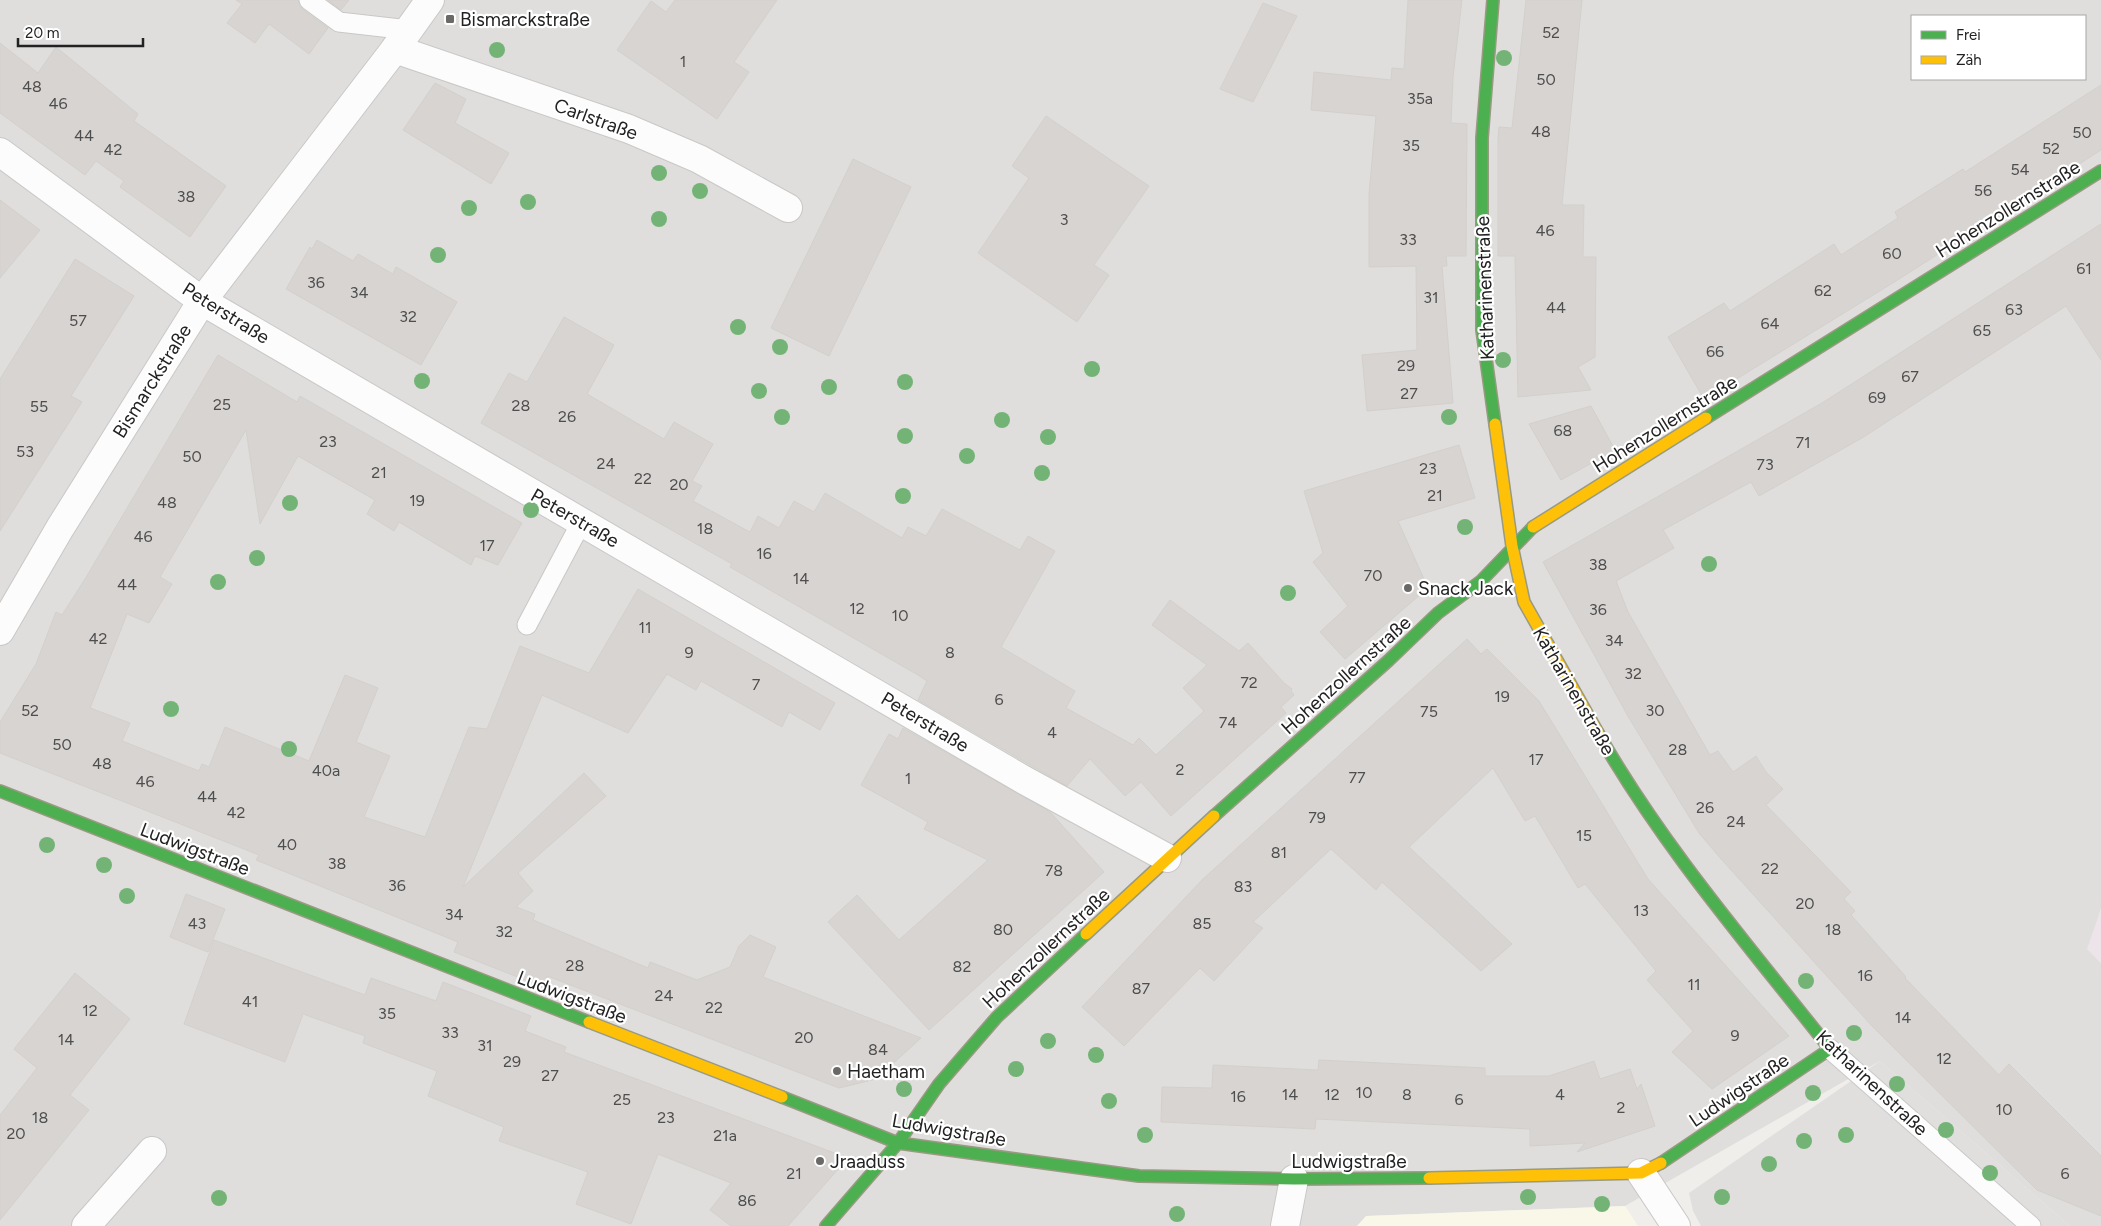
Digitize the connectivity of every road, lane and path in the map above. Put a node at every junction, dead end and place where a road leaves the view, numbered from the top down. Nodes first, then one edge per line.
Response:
1 (309, 0) edge
2 (430, 0) edge
3 (1493, 0) edge
4 (402, 40) junction
5 (0, 152) edge
6 (2101, 171) edge
7 (788, 208) dead end
8 (202, 301) junction
9 (582, 521) junction
10 (1512, 546) junction
11 (527, 625) dead end
12 (0, 630) edge
13 (0, 791) edge
14 (1167, 858) junction
15 (1830, 1049) junction
16 (898, 1143) junction
17 (152, 1151) dead end
18 (1641, 1173) junction
19 (1294, 1179) junction
20 (86, 1226) edge
21 (826, 1226) edge
22 (1285, 1226) edge
23 (1676, 1226) edge
24 (2031, 1226) edge

1 - 4 lane
2 - 4 street, Bismarckstraße
3 - 10 street, Katharinenstraße
4 - 7 street, Carlstraße
4 - 8 street, Bismarckstraße
5 - 8 street, Peterstraße
6 - 10 street, Hohenzollernstraße
8 - 9 street, Peterstraße
8 - 12 street, Bismarckstraße
9 - 11 lane
9 - 14 street, Peterstraße
10 - 14 street, Hohenzollernstraße
10 - 15 street, Katharinenstraße
13 - 16 street, Ludwigstraße
14 - 16 street, Hohenzollernstraße
15 - 18 street, Ludwigstraße
15 - 24 lane, Katharinenstraße
16 - 19 street, Ludwigstraße
16 - 21 street, Hohenzollernstraße
17 - 20 street
18 - 19 street, Ludwigstraße
18 - 23 street
19 - 22 street

